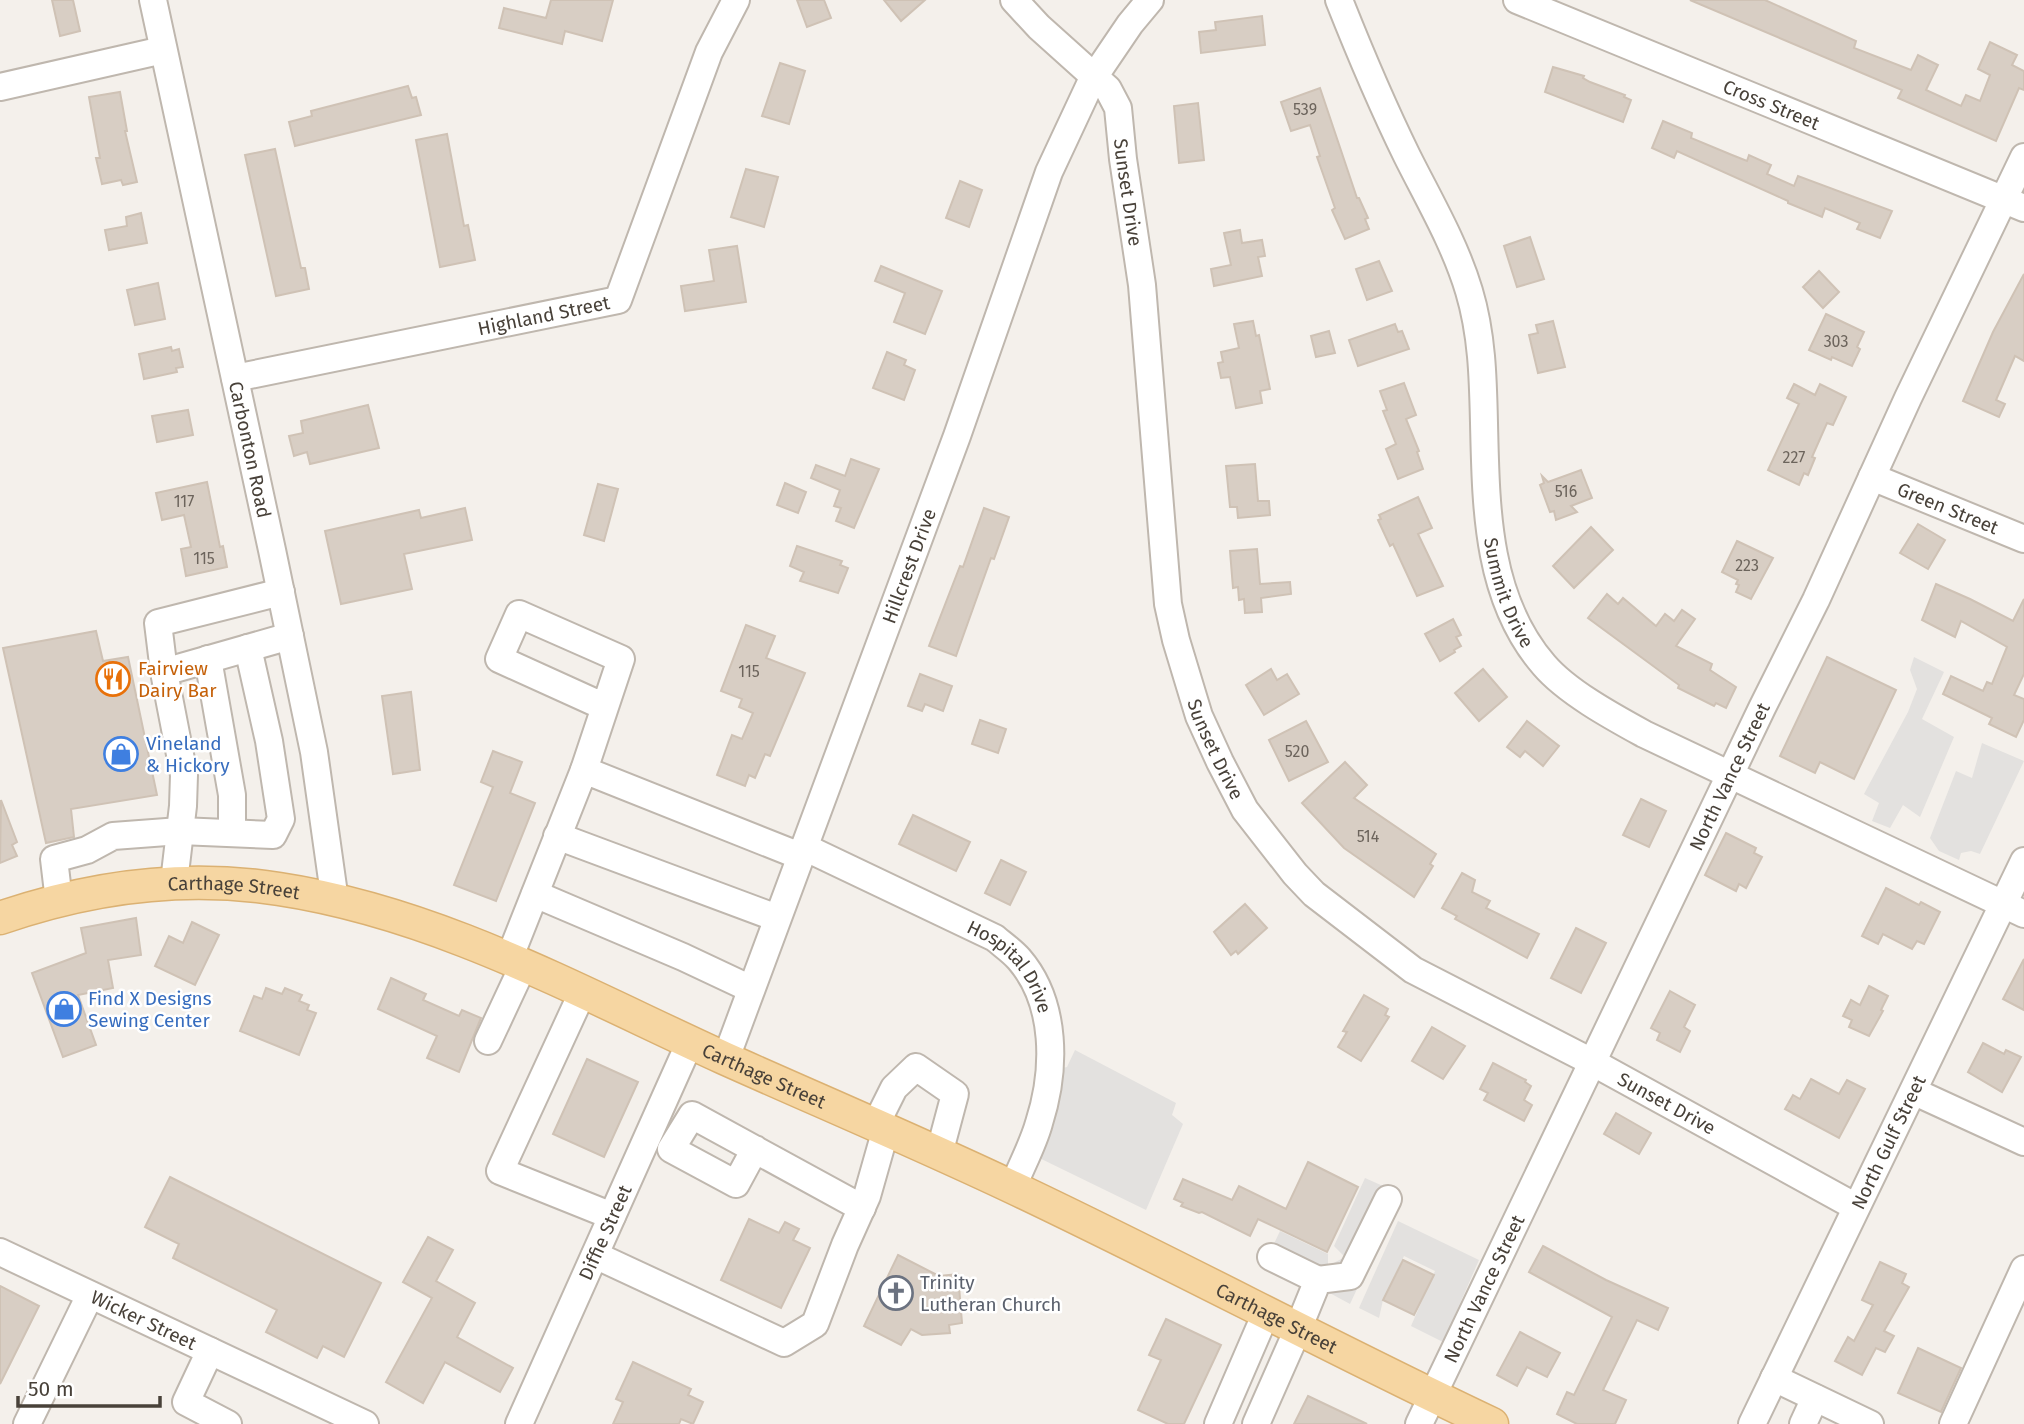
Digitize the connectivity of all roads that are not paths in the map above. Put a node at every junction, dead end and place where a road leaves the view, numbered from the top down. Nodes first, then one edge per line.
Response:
1 (736, 0) edge
2 (1014, 0) edge
3 (1150, 0) edge
4 (1339, 0) edge
5 (1517, 0) edge
6 (155, 1) edge
7 (163, 50) junction
8 (1095, 75) junction
9 (0, 87) edge
10 (2024, 158) edge
11 (2014, 203) edge
12 (234, 378) junction
13 (1872, 477) junction
14 (2024, 539) edge
15 (281, 592) junction
16 (290, 636) junction
17 (248, 648) junction
18 (208, 659) junction
19 (164, 671) junction
20 (605, 707) dead end
21 (584, 770) junction
22 (1730, 776) junction
23 (180, 831) junction
24 (232, 832) junction
25 (557, 836) junction
26 (802, 852) junction
27 (2024, 862) edge
28 (174, 882) junction
29 (535, 894) junction
30 (59, 901) junction
31 (335, 901) junction
32 (2014, 909) edge
33 (0, 918) edge
34 (777, 918) junction
35 (517, 961) junction
36 (751, 989) junction
37 (583, 991) junction
38 (488, 1041) dead end
39 (690, 1042) junction
40 (726, 1058) junction
41 (1592, 1062) junction
42 (1915, 1092) junction
43 (881, 1127) junction
44 (2024, 1142) edge
45 (755, 1149) dead end
46 (939, 1154) junction
47 (1013, 1187) junction
48 (1388, 1199) dead end
49 (1856, 1207) junction
50 (862, 1208) junction
51 (612, 1216) junction
52 (0, 1252) edge
53 (595, 1255) junction
54 (1271, 1257) dead end
55 (2024, 1269) edge
56 (1318, 1280) junction
57 (90, 1295) junction
58 (1266, 1314) junction
59 (1298, 1329) junction
60 (210, 1351) junction
61 (1774, 1378) junction
62 (1432, 1396) junction
63 (1815, 1398) junction
64 (27, 1424) edge
65 (228, 1424) edge
66 (365, 1424) edge
67 (519, 1424) edge
68 (1218, 1424) edge
69 (1256, 1424) edge
70 (1419, 1424) edge
71 (1492, 1424) edge
72 (1752, 1424) edge
73 (1803, 1424) edge
74 (1870, 1424) edge
75 (1953, 1424) edge

1 - 12 street, Highland Street
2 - 8 street, Sunset Drive
3 - 8 street
4 - 22 street, Summit Drive
5 - 11 street, Cross Street
6 - 7 street, Carbonton Road
7 - 9 street
7 - 12 street, Carbonton Road
8 - 26 street, Hillcrest Drive
8 - 41 street, Sunset Drive
10 - 11 street, North Vance Street
11 - 13 street, North Vance Street
12 - 15 street, Carbonton Road
13 - 14 street, Green Street
13 - 22 street, North Vance Street
15 - 16 street, Carbonton Road
15 - 19 street
16 - 17 street
16 - 31 street, Carbonton Road
17 - 18 street
17 - 24 street
18 - 19 street
18 - 24 street
19 - 23 street
20 - 21 street
21 - 25 street
21 - 26 street, Hospital Drive
22 - 32 street, Summit Drive
22 - 41 street, North Vance Street
23 - 24 street
23 - 28 street
23 - 30 street
25 - 29 street
25 - 34 street
26 - 34 street, Hillcrest Drive
26 - 47 street, Hospital Drive
27 - 32 street, North Gulf Street
28 - 30 main road, Carthage Street
28 - 31 main road, Carthage Street
29 - 35 street
29 - 36 street
30 - 33 main road, Carthage Street
31 - 35 main road, Carthage Street
32 - 42 street, North Gulf Street
34 - 36 street, Hillcrest Drive
35 - 37 main road, Carthage Street
35 - 38 street
36 - 40 street, Hillcrest Drive
37 - 39 main road, Carthage Street
37 - 51 street
39 - 40 main road, Carthage Street
39 - 51 street, Diffie Street
40 - 43 main road, Carthage Street
41 - 49 street, Sunset Drive
41 - 62 street, North Vance Street
42 - 44 street
42 - 49 street, North Gulf Street
43 - 46 main road, Carthage Street
43 - 46 street
43 - 50 street
45 - 50 street
46 - 47 main road, Carthage Street
47 - 58 main road, Carthage Street
48 - 56 street
49 - 61 street, North Gulf Street
50 - 53 street
51 - 53 street, Diffie Street
52 - 57 street, Wicker Street
53 - 67 street, Diffie Street
54 - 56 street
55 - 75 street
56 - 59 street
57 - 60 street, Wicker Street
57 - 64 street
58 - 59 main road, Carthage Street
58 - 68 street
59 - 62 main road, Carthage Street
59 - 69 street
60 - 65 street
60 - 66 street, Wicker Street
61 - 63 street
61 - 72 street, North Gulf Street
62 - 70 street, North Vance Street
62 - 71 main road, Carthage Street
63 - 73 street
63 - 74 street

